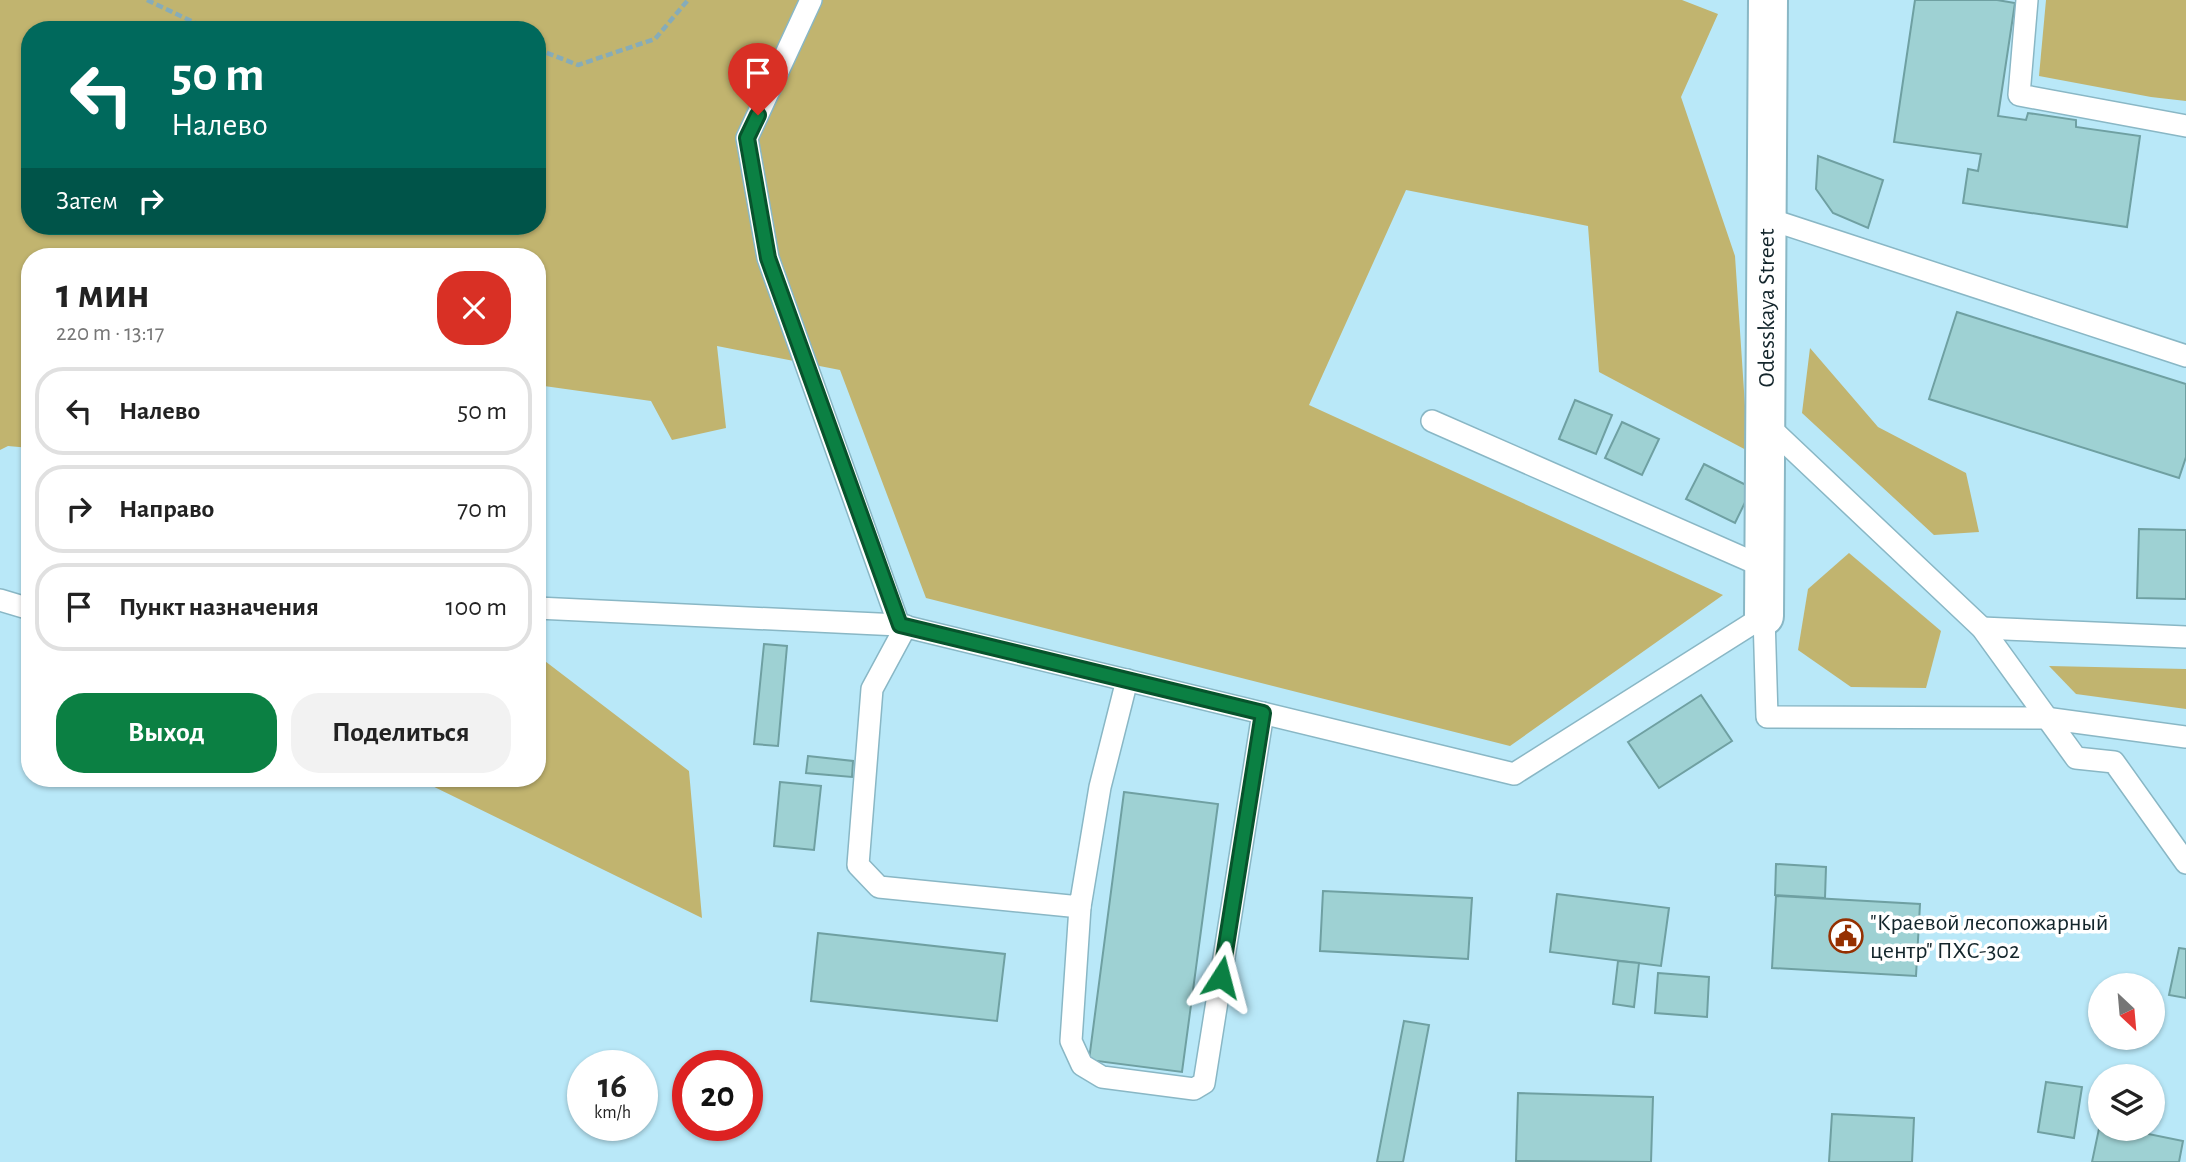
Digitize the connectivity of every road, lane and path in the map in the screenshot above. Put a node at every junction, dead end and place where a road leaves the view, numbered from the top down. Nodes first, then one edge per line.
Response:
1 (148, 0) edge
2 (688, 0) edge
3 (811, 0) edge
4 (1768, 0) edge
5 (2027, 0) edge
6 (191, 21) edge
7 (546, 53) edge
8 (2186, 126) edge
9 (1766, 218) junction
10 (2186, 356) edge
11 (1432, 421) dead end
12 (1765, 423) junction
13 (1764, 567) junction
14 (0, 600) edge
15 (21, 606) edge
16 (546, 608) edge
17 (1764, 616) junction
18 (903, 625) junction
19 (1982, 628) junction
20 (2186, 637) edge
21 (1127, 680) junction
22 (1263, 713) junction
23 (2045, 718) junction
24 (2186, 737) edge
25 (2186, 863) edge
26 (1080, 907) junction

1 - 6 path
2 - 7 path
3 - 18 lane
4 - 9 street, Odesskaya Street
5 - 8 lane
9 - 10 lane
9 - 12 street, Odesskaya Street
11 - 13 lane
12 - 13 street, Odesskaya Street
12 - 19 lane
13 - 17 street, Odesskaya Street
14 - 15 lane
16 - 18 lane
17 - 22 lane
17 - 23 lane
18 - 21 lane
18 - 26 lane
19 - 20 lane
19 - 23 lane
21 - 22 lane
21 - 26 lane
22 - 26 lane
23 - 24 lane
23 - 25 lane

